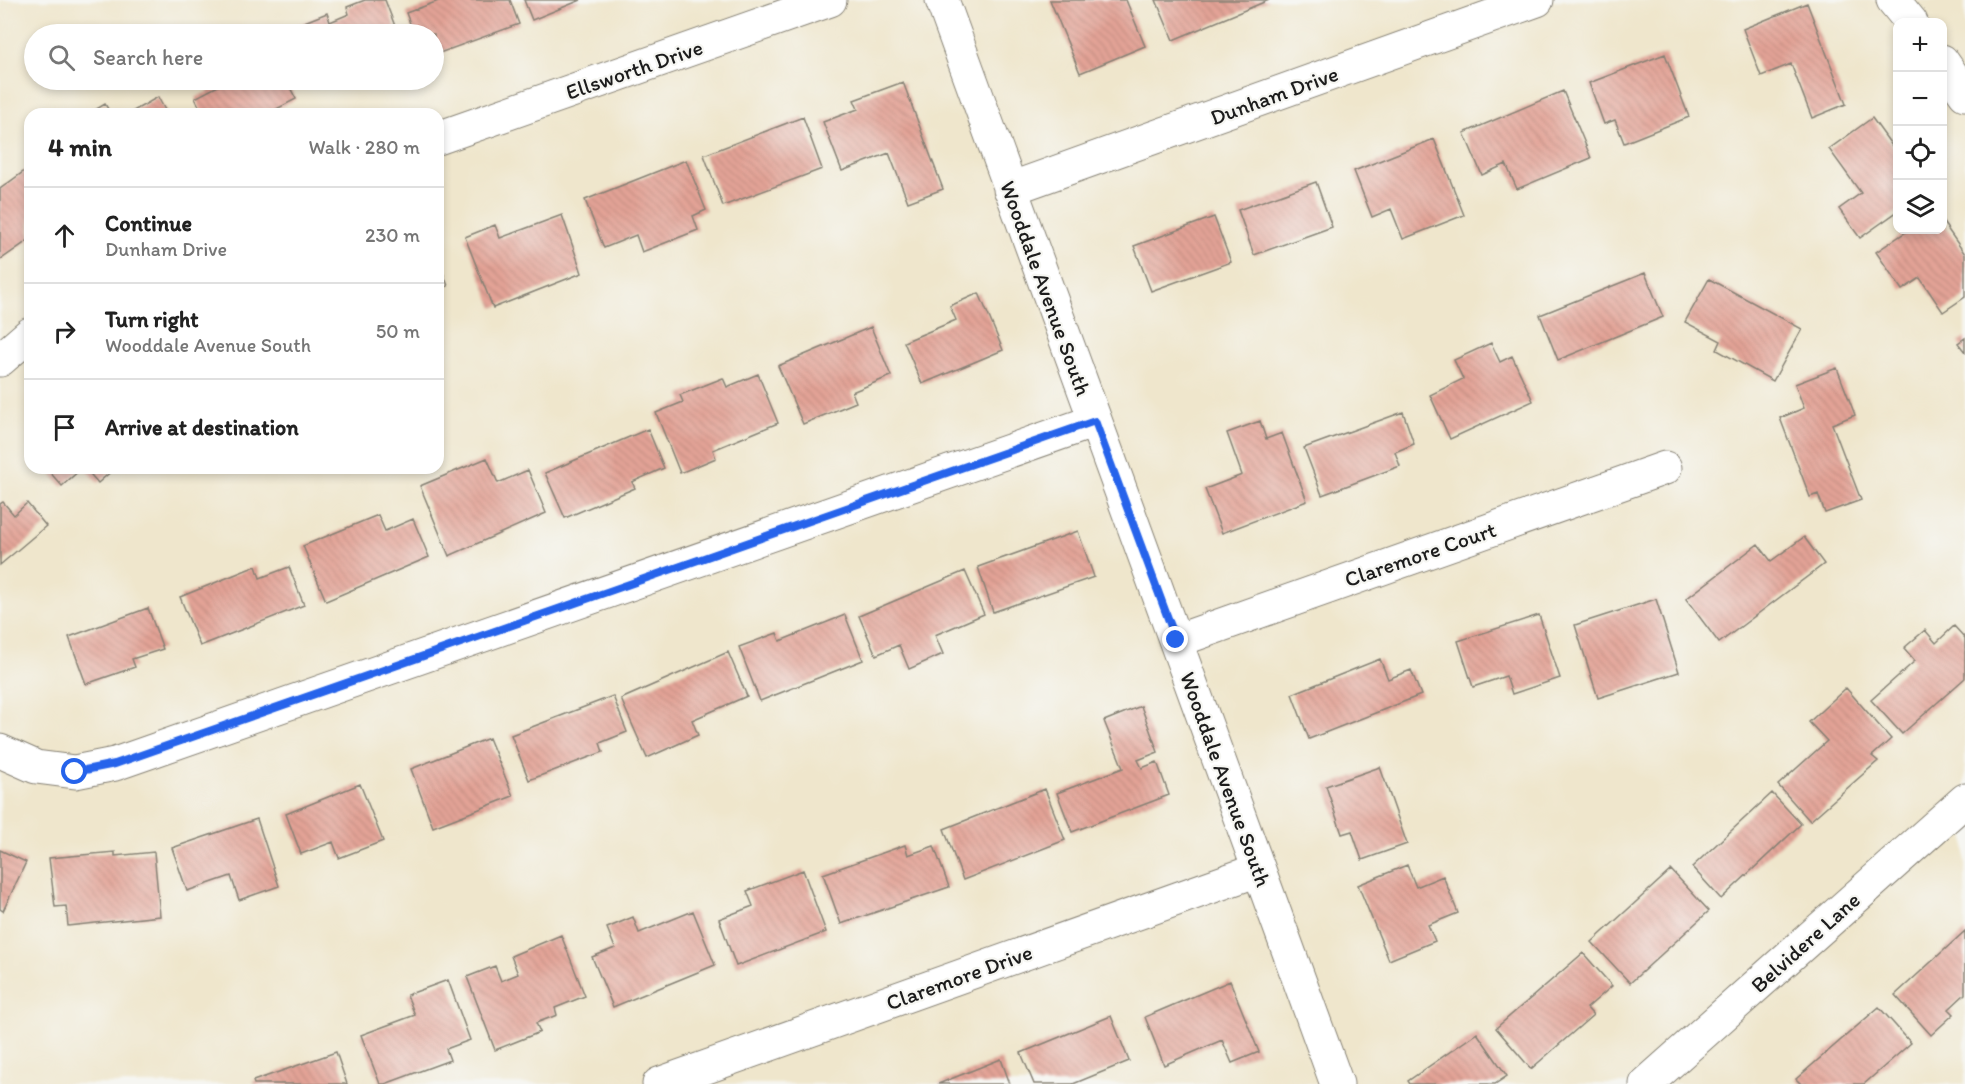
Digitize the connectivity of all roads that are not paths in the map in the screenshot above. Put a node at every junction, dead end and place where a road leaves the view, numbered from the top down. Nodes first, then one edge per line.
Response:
1 (830, 0) edge
2 (942, 0) edge
3 (1537, 0) edge
4 (1893, 0) edge
5 (1908, 18) edge
6 (1947, 68) edge
7 (1965, 94) edge
8 (444, 136) edge
9 (1010, 189) junction
10 (24, 339) edge
11 (0, 360) edge
12 (1095, 421) junction
13 (1665, 468) dead end
14 (1176, 640) junction
15 (0, 751) edge
16 (1965, 800) edge
17 (1258, 870) junction
18 (659, 1084) edge
19 (1337, 1084) edge
20 (1646, 1084) edge

1 - 8 street, Ellsworth Drive
2 - 9 street, Wooddale Avenue South
3 - 9 street, Dunham Drive
4 - 5 street
6 - 7 street
9 - 12 street, Wooddale Avenue South
10 - 11 street
12 - 14 street, Wooddale Avenue South
12 - 15 street
13 - 14 street, Claremore Court
14 - 17 street, Wooddale Avenue South
16 - 20 street, Belvidere Lane
17 - 18 street, Claremore Drive
17 - 19 street, Wooddale Avenue South

